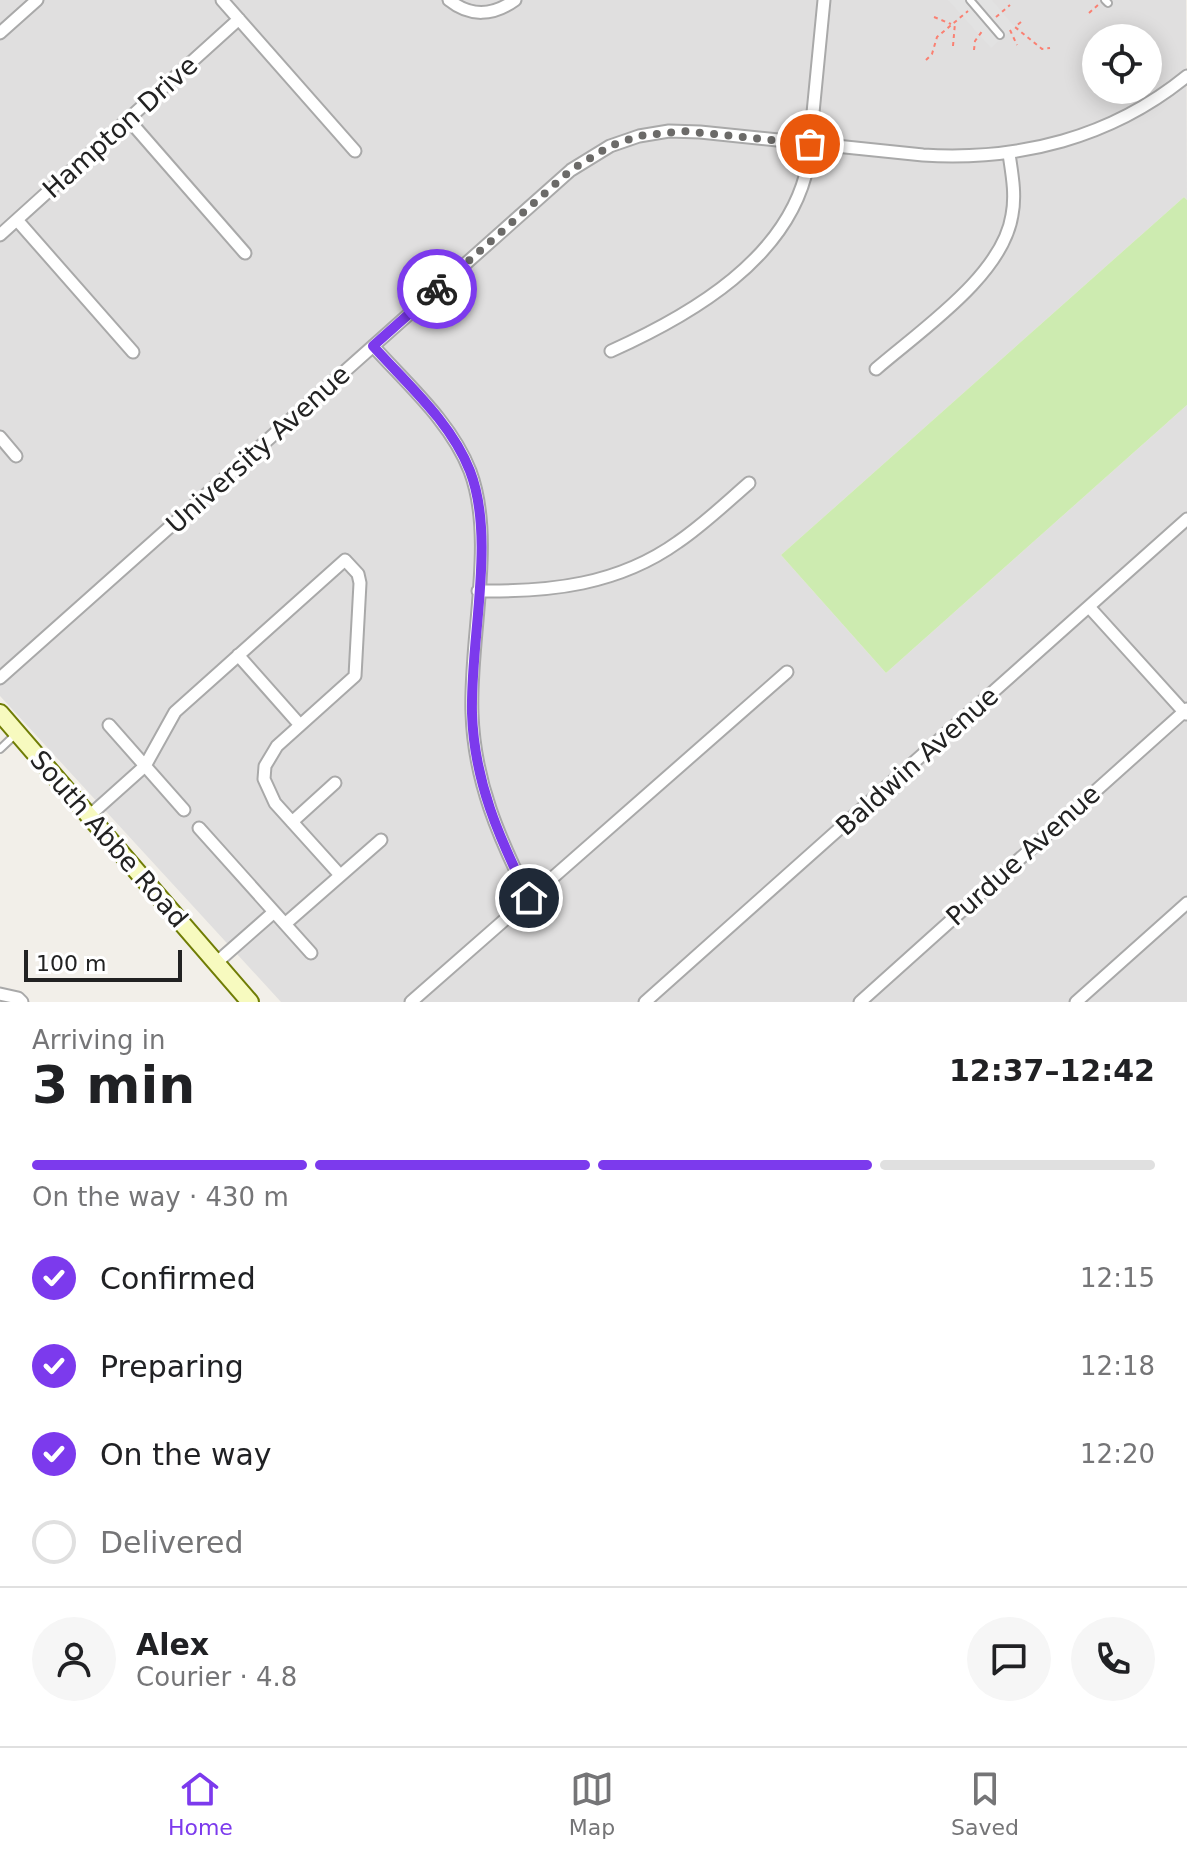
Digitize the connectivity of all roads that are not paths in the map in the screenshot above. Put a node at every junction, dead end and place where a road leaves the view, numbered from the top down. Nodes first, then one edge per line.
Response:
1 (37, 0) edge
2 (222, 0) edge
3 (449, 0) edge
4 (514, 0) edge
5 (824, 0) edge
6 (972, 1) edge
7 (239, 19) junction
8 (0, 33) edge
9 (1000, 35) dead end
10 (1187, 76) edge
11 (128, 119) junction
12 (810, 144) junction
13 (355, 151) dead end
14 (1009, 154) junction
15 (17, 220) junction
16 (0, 235) edge
17 (245, 253) dead end
18 (373, 346) junction
19 (611, 351) dead end
20 (133, 352) dead end
21 (876, 369) dead end
22 (0, 437) edge
23 (16, 456) dead end
24 (749, 483) dead end
25 (1187, 519) edge
26 (478, 591) junction
27 (1090, 608) junction
28 (238, 655) junction
29 (787, 672) dead end
30 (0, 678) edge
31 (1186, 712) edge
32 (0, 713) edge
33 (109, 725) dead end
34 (300, 725) junction
35 (17, 733) junction
36 (0, 749) edge
37 (145, 766) junction
38 (335, 783) dead end
39 (184, 810) dead end
40 (89, 816) junction
41 (292, 822) junction
42 (199, 828) dead end
43 (381, 840) dead end
44 (340, 875) junction
45 (529, 898) junction
46 (1187, 903) edge
47 (274, 912) junction
48 (285, 924) junction
49 (311, 953) dead end
50 (216, 963) junction
51 (0, 994) edge
52 (22, 1002) edge
53 (250, 1002) edge
54 (411, 1002) edge
55 (645, 1002) edge
56 (860, 1002) edge
57 (1076, 1002) edge

1 - 8 street
2 - 7 street
3 - 4 street
5 - 12 street
6 - 9 lane
7 - 11 street, Hampton Drive
7 - 13 street
10 - 14 street, University Avenue
11 - 15 street, Hampton Drive
11 - 17 street
12 - 14 street, University Avenue
12 - 18 street, University Avenue
12 - 19 street
14 - 21 street
15 - 16 street, Hampton Drive
15 - 20 street
18 - 26 street
18 - 30 street, University Avenue
22 - 23 street
24 - 26 street
25 - 27 street, Baldwin Avenue
26 - 45 street
27 - 31 street
27 - 55 street, Baldwin Avenue
28 - 34 street
28 - 34 street
28 - 37 street
29 - 45 street
31 - 56 street, Purdue Avenue
32 - 35 street, South Abbe Road
33 - 37 street
34 - 41 street
35 - 36 lane
35 - 40 street, South Abbe Road
37 - 39 street
37 - 40 street
38 - 41 street
40 - 50 street, South Abbe Road
41 - 44 street
42 - 47 street
43 - 44 street
44 - 48 street
45 - 54 street
46 - 57 street
47 - 48 street
47 - 50 street
48 - 49 street
50 - 53 street, South Abbe Road
51 - 52 street

